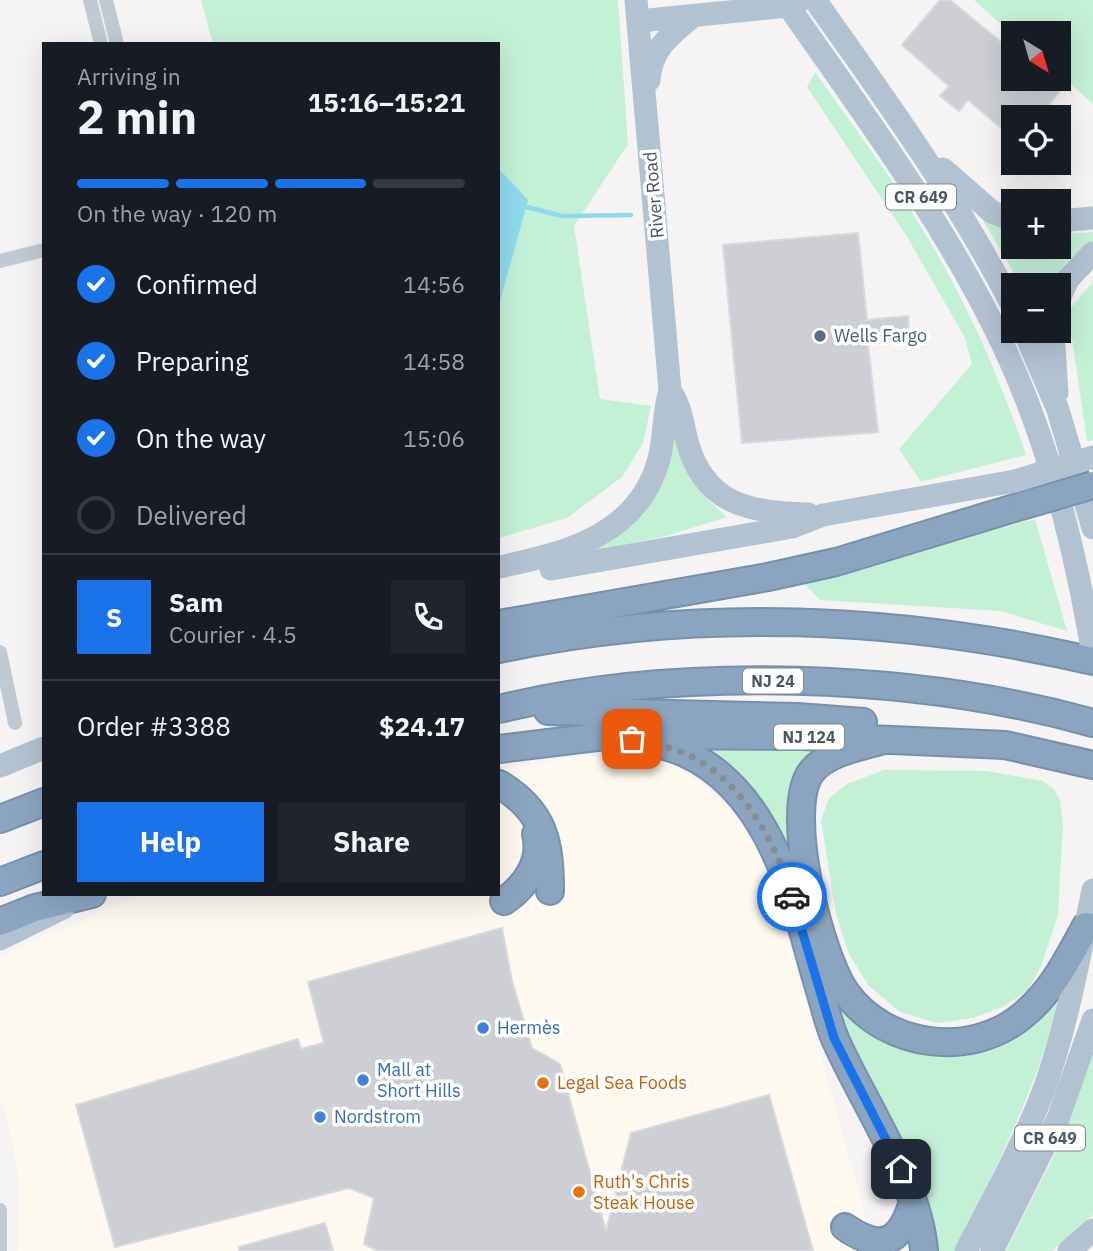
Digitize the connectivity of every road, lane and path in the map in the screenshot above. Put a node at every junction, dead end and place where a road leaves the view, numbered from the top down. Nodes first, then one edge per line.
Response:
1 (90, 0) edge
2 (106, 0) edge
3 (815, 0) edge
4 (791, 2) edge
5 (637, 5) edge
6 (692, 17) junction
7 (100, 42) edge
8 (116, 42) edge
9 (646, 111) junction
10 (922, 151) junction
11 (1001, 214) edge
12 (1093, 218) edge
13 (1071, 220) edge
14 (42, 250) edge
15 (1093, 253) edge
16 (0, 261) edge
17 (1071, 276) edge
18 (1001, 283) edge
19 (1029, 343) edge
20 (1054, 343) edge
21 (670, 390) junction
22 (1058, 410) junction
23 (1093, 457) edge
24 (1018, 493) junction
25 (1090, 493) edge
26 (823, 515) junction
27 (1093, 528) edge
28 (500, 567) edge
29 (500, 579) edge
30 (500, 624) edge
31 (500, 649) edge
32 (0, 652) edge
33 (1093, 654) edge
34 (1093, 662) edge
35 (502, 709) edge
36 (15, 723) dead end
37 (1093, 723) edge
38 (613, 735) junction
39 (884, 740) junction
40 (1005, 745) junction
41 (42, 749) edge
42 (500, 749) edge
43 (1093, 765) edge
44 (0, 766) edge
45 (500, 785) edge
46 (42, 803) edge
47 (528, 809) junction
48 (0, 819) edge
49 (42, 866) edge
50 (0, 882) edge
51 (1093, 890) edge
52 (550, 891) dead end
53 (85, 897) edge
54 (504, 901) dead end
55 (0, 922) edge
56 (1086, 926) junction
57 (0, 939) edge
58 (1093, 1020) edge
59 (912, 1205) junction
60 (0, 1210) edge
61 (845, 1227) dead end
62 (1093, 1230) edge
63 (0, 1251) edge
64 (923, 1251) edge
65 (966, 1251) edge
66 (992, 1251) edge
67 (1069, 1251) edge

1 - 7 street
2 - 8 street
3 - 10 main road, CR 649
4 - 6 main road
4 - 33 main road, CR 649
5 - 6 main road
5 - 9 main road, River Road
6 - 9 main road
9 - 21 main road, River Road
10 - 11 main road
10 - 18 main road, CR 649
12 - 13 main road
14 - 16 street
15 - 17 main road
19 - 22 main road
20 - 22 main road
21 - 26 main road, River Road
21 - 28 main road, River Road
22 - 25 main road
23 - 24 main road, bridge
24 - 25 highway, bridge
24 - 26 main road
24 - 30 highway
25 - 27 main road
26 - 29 main road
31 - 34 highway
32 - 36 street
35 - 37 highway, NJ 24
35 - 40 highway
38 - 39 highway, NJ 124
38 - 42 highway, NJ 124
38 - 59 highway
39 - 40 highway, NJ 124
39 - 56 highway
40 - 43 highway, NJ 124
41 - 44 main road
45 - 47 highway
46 - 48 highway
47 - 52 highway
47 - 54 highway
49 - 50 highway
51 - 56 main road, CR 649
53 - 55 highway
53 - 57 main road
56 - 65 main road, CR 649
58 - 66 main road, CR 649
59 - 61 highway
59 - 64 highway
60 - 63 street
62 - 67 main road

